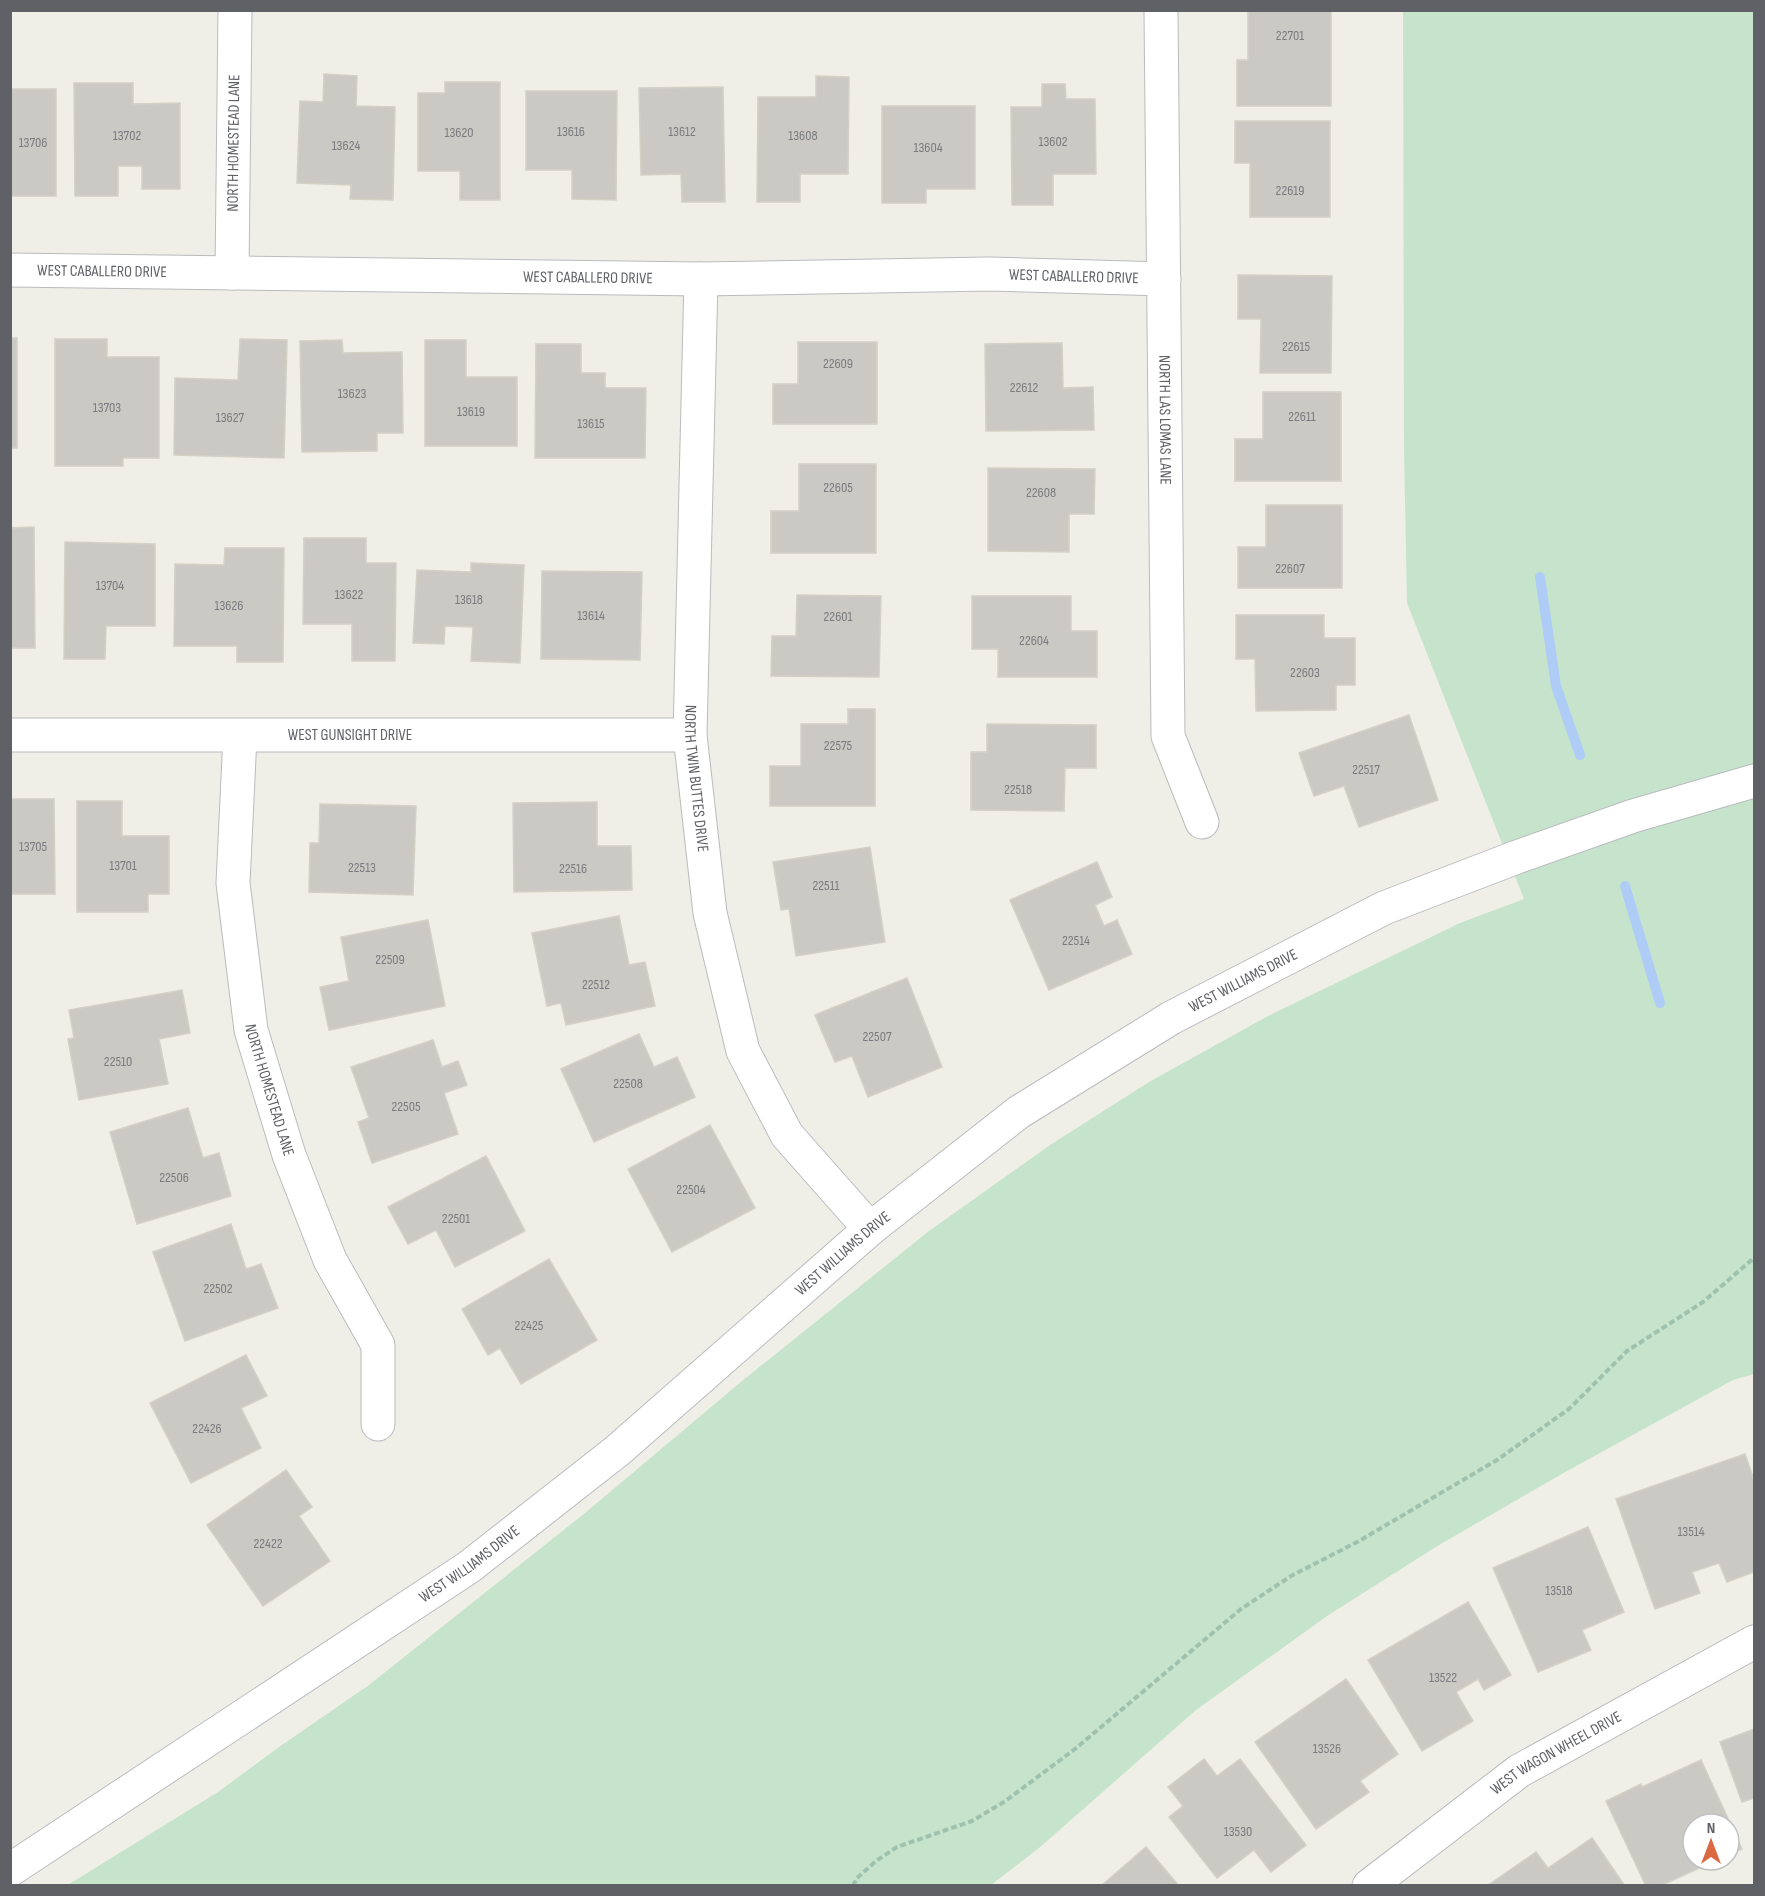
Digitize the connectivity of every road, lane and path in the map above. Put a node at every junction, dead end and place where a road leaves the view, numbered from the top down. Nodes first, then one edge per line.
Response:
1 (235, 10) edge
2 (1161, 10) edge
3 (10, 270) edge
4 (232, 273) junction
5 (701, 279) junction
6 (1164, 279) junction
7 (10, 735) edge
8 (690, 735) junction
9 (240, 736) junction
10 (1755, 781) edge
11 (1202, 822) dead end
12 (870, 1229) junction
13 (1755, 1258) edge
14 (378, 1424) dead end
15 (1755, 1642) edge
16 (10, 1870) edge
17 (853, 1886) edge
18 (1369, 1886) edge

1 - 4 street, NORTH HOMESTEAD LANE
2 - 6 street, NORTH LAS LOMAS LANE
3 - 4 street, WEST CABALLERO DRIVE
4 - 5 street, WEST CABALLERO DRIVE
5 - 6 street, WEST CABALLERO DRIVE
5 - 8 street, NORTH TWIN BUTTES DRIVE
6 - 11 street, NORTH LAS LOMAS LANE
7 - 9 street, WEST GUNSIGHT DRIVE
8 - 9 street, WEST GUNSIGHT DRIVE
8 - 12 street, NORTH TWIN BUTTES DRIVE
9 - 14 street, NORTH HOMESTEAD LANE
10 - 12 street, WEST WILLIAMS DRIVE
12 - 16 street, WEST WILLIAMS DRIVE
13 - 17 path
15 - 18 street, WEST WAGON WHEEL DRIVE

